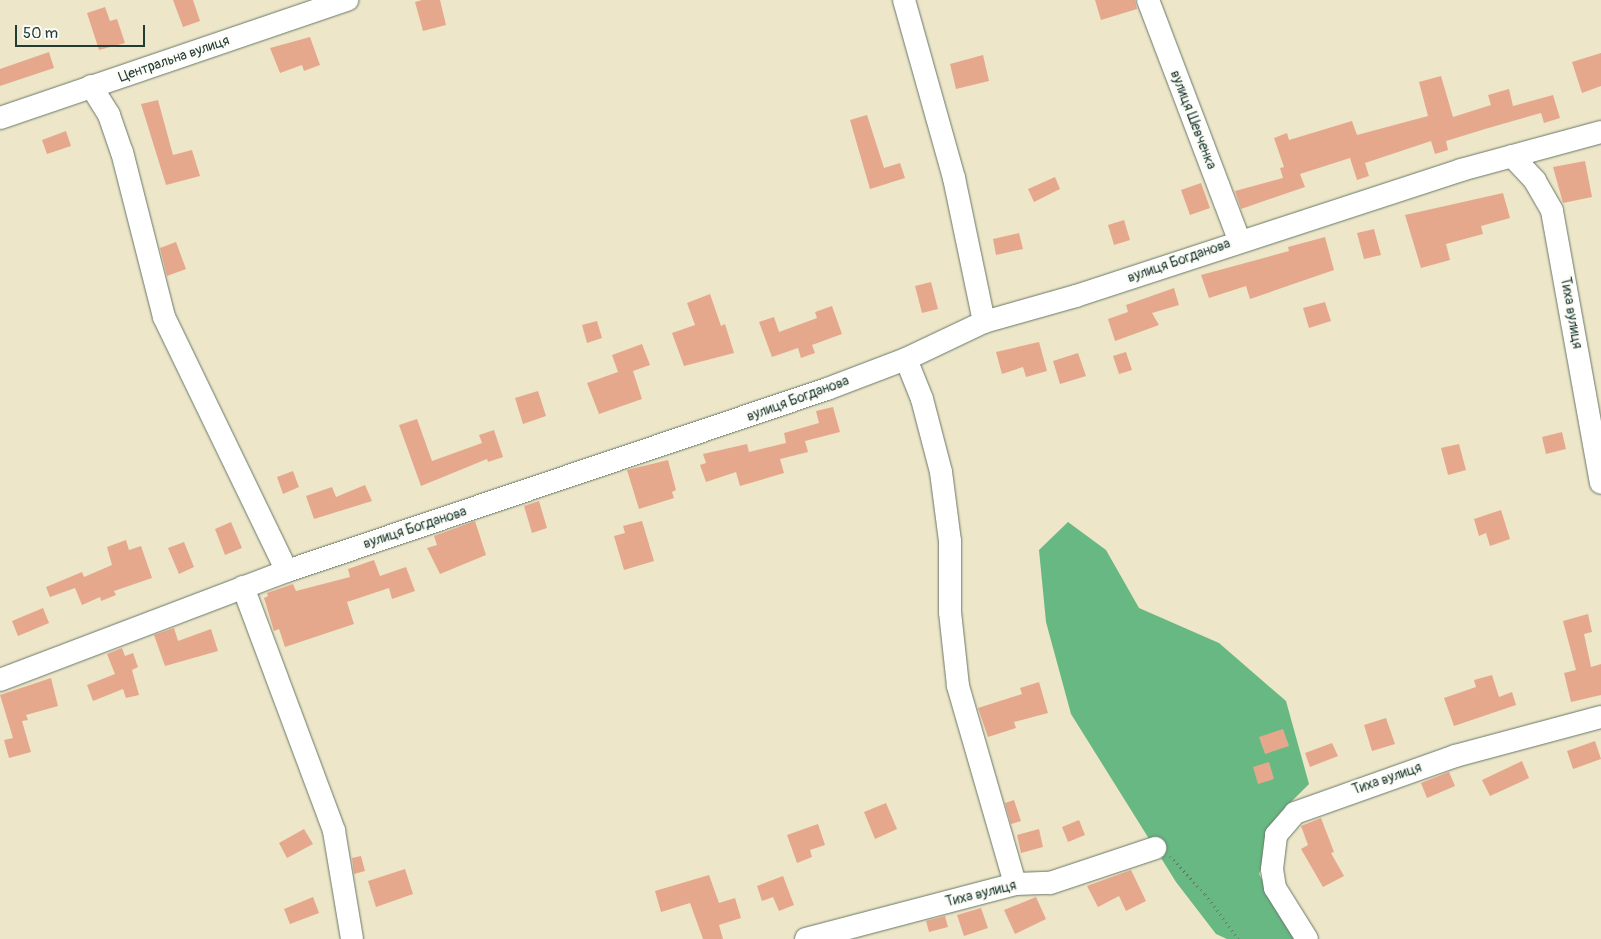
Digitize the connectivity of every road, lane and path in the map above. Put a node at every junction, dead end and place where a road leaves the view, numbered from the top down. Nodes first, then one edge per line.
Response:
1 (347, 0) edge
2 (904, 0) edge
3 (1148, 0) edge
4 (91, 86) junction
5 (0, 118) edge
6 (1601, 132) edge
7 (1512, 156) junction
8 (1239, 240) junction
9 (984, 322) junction
10 (906, 359) junction
11 (1601, 483) edge
12 (288, 571) junction
13 (243, 587) junction
14 (0, 680) edge
15 (1601, 717) edge
16 (1155, 848) joint
17 (1015, 884) junction
18 (1301, 931) edge
19 (352, 939) edge
20 (806, 939) edge
21 (1238, 939) edge

1 - 4 street, Центральна вулиця
2 - 9 street
3 - 8 street, вулиця Шевченка
4 - 5 street, Центральна вулиця
4 - 12 street
6 - 7 street, вулиця Богданова
7 - 8 street, вулиця Богданова
7 - 11 street, Тиха вулиця
8 - 9 street, вулиця Богданова
9 - 10 street, вулиця Богданова
10 - 12 street, вулиця Богданова
10 - 17 street
12 - 13 street, вулиця Богданова
13 - 14 street, вулиця Богданова
13 - 19 street
15 - 18 street, Тиха вулиця
16 - 17 street, Тиха вулиця
16 - 21 path
17 - 20 street, Тиха вулиця

